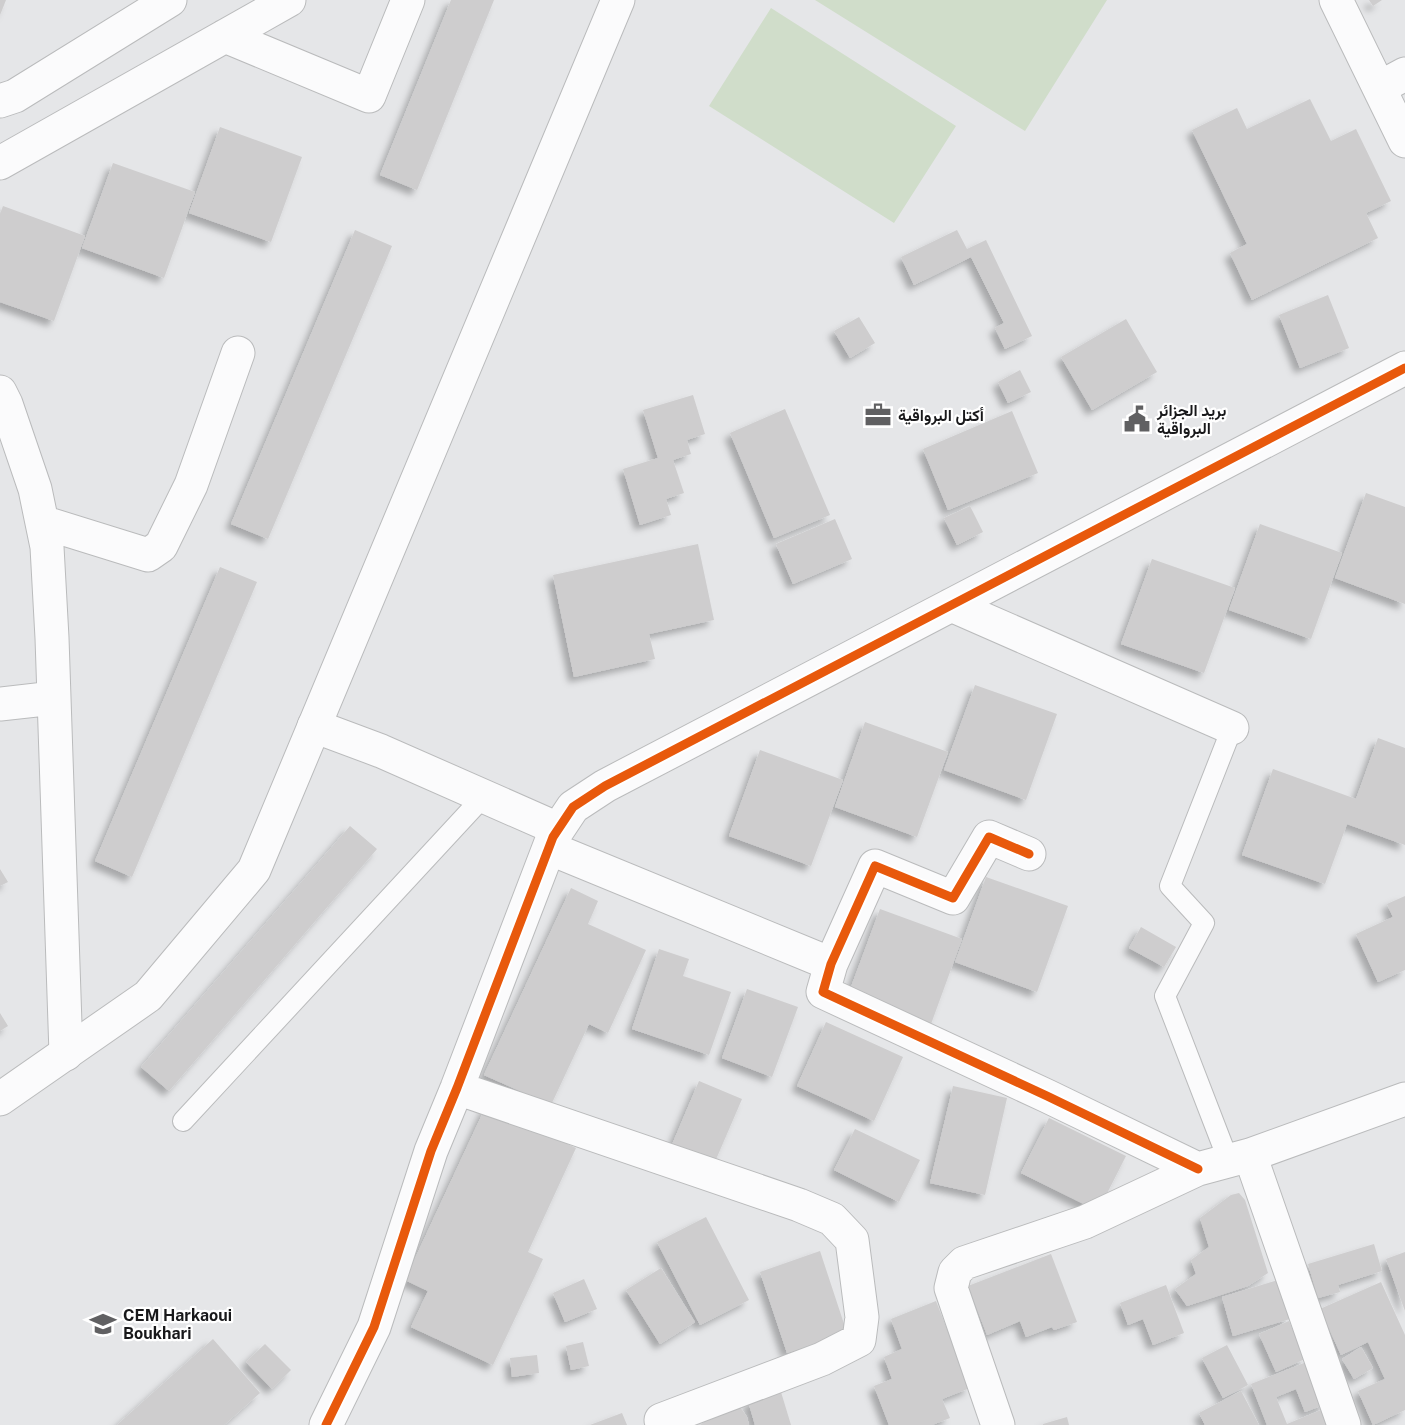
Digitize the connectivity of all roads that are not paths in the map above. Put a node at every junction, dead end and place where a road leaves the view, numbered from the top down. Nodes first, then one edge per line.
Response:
1 (170, 0) edge
2 (289, 0) edge
3 (408, 0) edge
4 (618, 0) edge
5 (1336, 0) edge
6 (225, 36) junction
7 (1392, 81) edge
8 (0, 101) edge
9 (1405, 141) edge
10 (0, 163) edge
11 (238, 353) dead end
12 (1405, 368) edge
13 (0, 392) edge
14 (42, 522) junction
15 (951, 605) junction
16 (54, 698) junction
17 (0, 704) edge
18 (314, 726) junction
19 (1232, 728) joint
20 (484, 796) junction
21 (553, 839) junction
22 (1029, 854) dead end
23 (831, 964) junction
24 (66, 1054) junction
25 (457, 1088) junction
26 (1405, 1099) edge
27 (0, 1100) edge
28 (183, 1121) dead end
29 (1239, 1159) junction
30 (1198, 1169) junction
31 (661, 1420) dead end
32 (326, 1425) edge
33 (998, 1425) edge
34 (1344, 1425) edge

1 - 8 street
2 - 6 street
3 - 6 street
4 - 18 street
5 - 7 street
6 - 10 street
7 - 9 street
11 - 14 street
12 - 15 street
13 - 14 street
14 - 16 street
15 - 19 street
15 - 21 street
16 - 17 street
16 - 24 street
18 - 20 street
18 - 24 street
19 - 29 lane
20 - 21 street
20 - 28 lane
21 - 23 street
21 - 25 street
22 - 23 street
23 - 30 street
24 - 27 street
25 - 31 street
25 - 32 street
26 - 29 street
29 - 30 street
29 - 34 street
30 - 33 street

